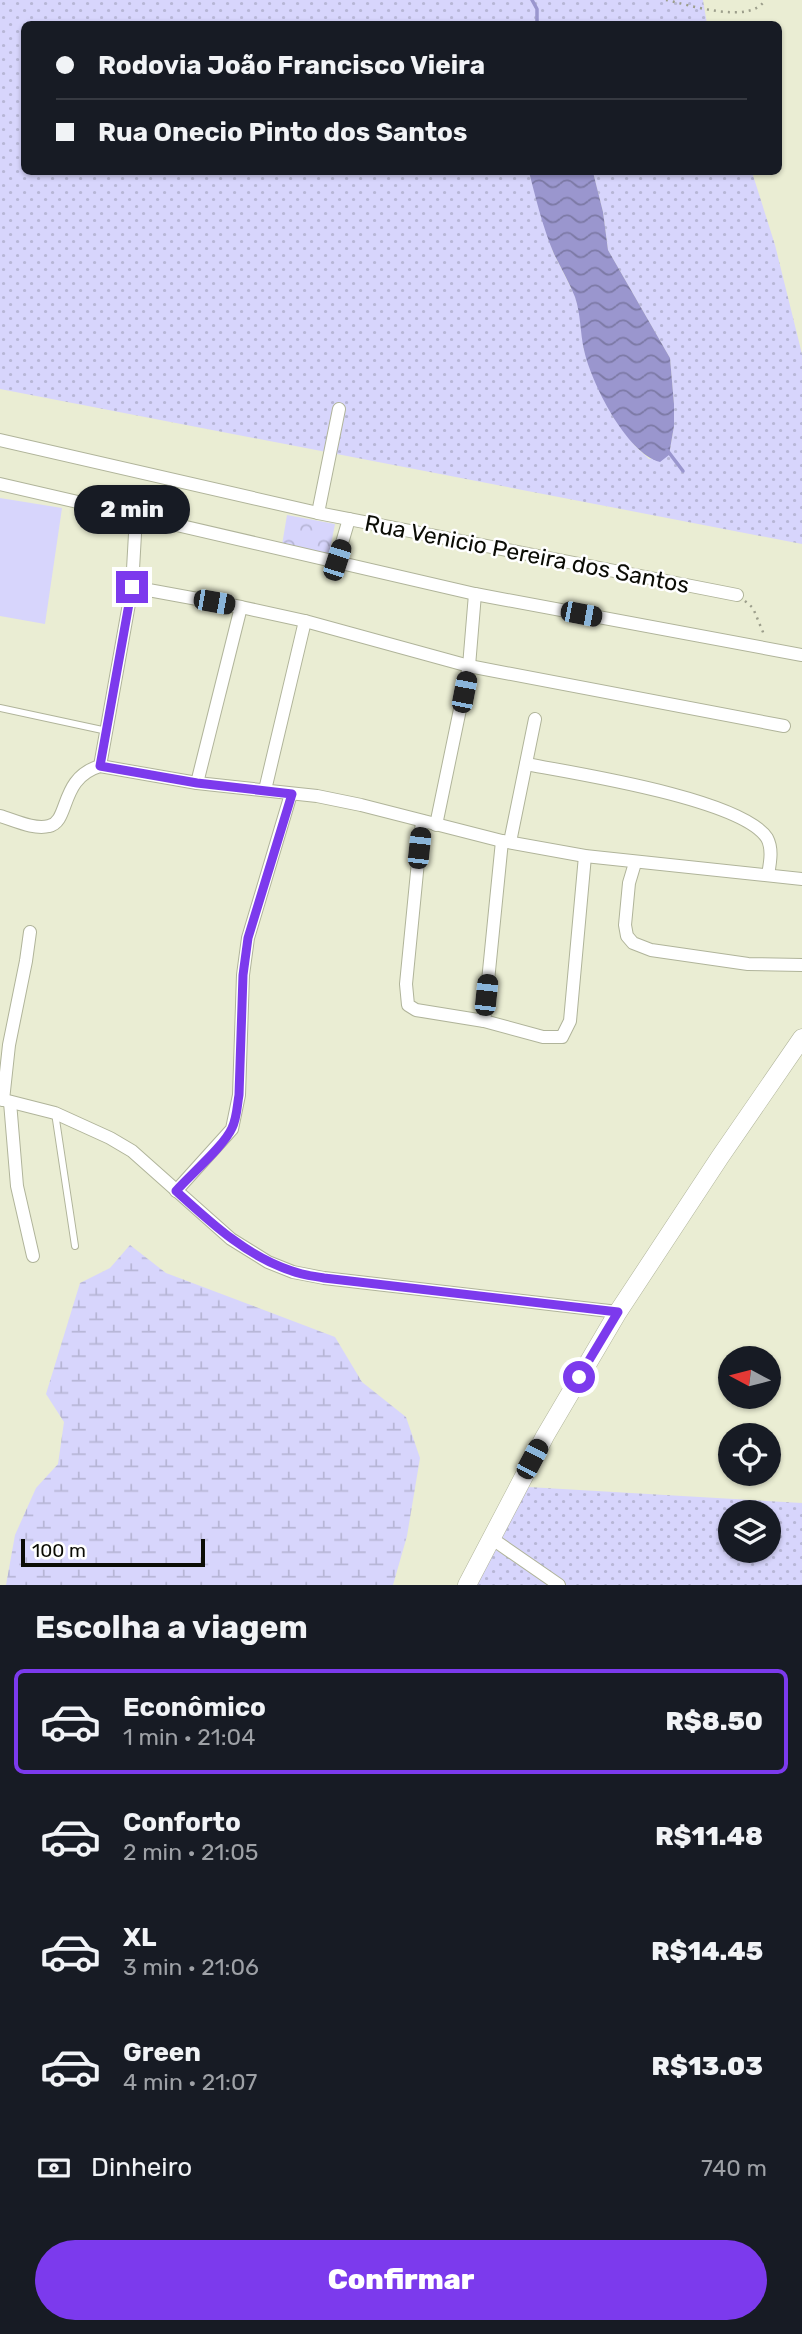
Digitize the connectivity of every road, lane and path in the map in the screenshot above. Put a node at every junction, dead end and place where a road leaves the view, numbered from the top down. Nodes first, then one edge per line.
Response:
1 (666, 0) edge
2 (765, 0) edge
3 (339, 410) dead end
4 (0, 440) edge
5 (0, 484) edge
6 (318, 513) junction
7 (136, 516) junction
8 (349, 519) junction
9 (337, 560) junction
10 (132, 587) junction
11 (475, 594) junction
12 (737, 595) joint
13 (241, 607) junction
14 (305, 621) junction
15 (767, 649) junction
16 (802, 655) edge
17 (470, 666) junction
18 (0, 708) edge
19 (535, 719) dead end
20 (784, 726) dead end
21 (107, 731) junction
22 (526, 764) junction
23 (100, 766) junction
24 (197, 783) junction
25 (265, 790) junction
26 (292, 794) junction
27 (0, 817) edge
28 (422, 821) junction
29 (436, 825) junction
30 (506, 842) junction
31 (585, 856) junction
32 (635, 863) junction
33 (768, 875) junction
34 (802, 879) edge
35 (30, 932) dead end
36 (802, 965) edge
37 (484, 1021) junction
38 (802, 1038) edge
39 (4, 1100) edge
40 (55, 1114) junction
41 (176, 1191) junction
42 (75, 1246) dead end
43 (33, 1256) dead end
44 (618, 1312) junction
45 (491, 1538) junction
46 (467, 1585) edge
47 (558, 1585) edge

1 - 2 path
3 - 6 street
4 - 6 street, Rua Venicio Pereira dos Santos
5 - 7 street
6 - 8 street, Rua Venicio Pereira dos Santos
7 - 9 street
7 - 10 street
8 - 9 street
8 - 12 street, Rua Venicio Pereira dos Santos
9 - 11 street
10 - 13 street
10 - 21 street
11 - 15 street
11 - 17 street
12 - 15 path
13 - 14 street
13 - 24 street
14 - 17 street
14 - 25 street
15 - 16 street
17 - 20 street
17 - 29 street
18 - 21 lane
19 - 22 street
21 - 23 street
22 - 30 street
22 - 33 street
23 - 24 street
23 - 27 street
24 - 25 street
25 - 26 street
26 - 28 street
26 - 41 street
28 - 29 street
28 - 37 street
29 - 30 street
30 - 31 street
30 - 37 street
31 - 32 street
31 - 37 street
32 - 33 street
32 - 36 street
33 - 34 street
35 - 39 street
38 - 44 main road
39 - 40 street
39 - 43 street
40 - 41 street
40 - 42 lane
41 - 44 street
44 - 45 main road
45 - 46 main road
45 - 47 street

